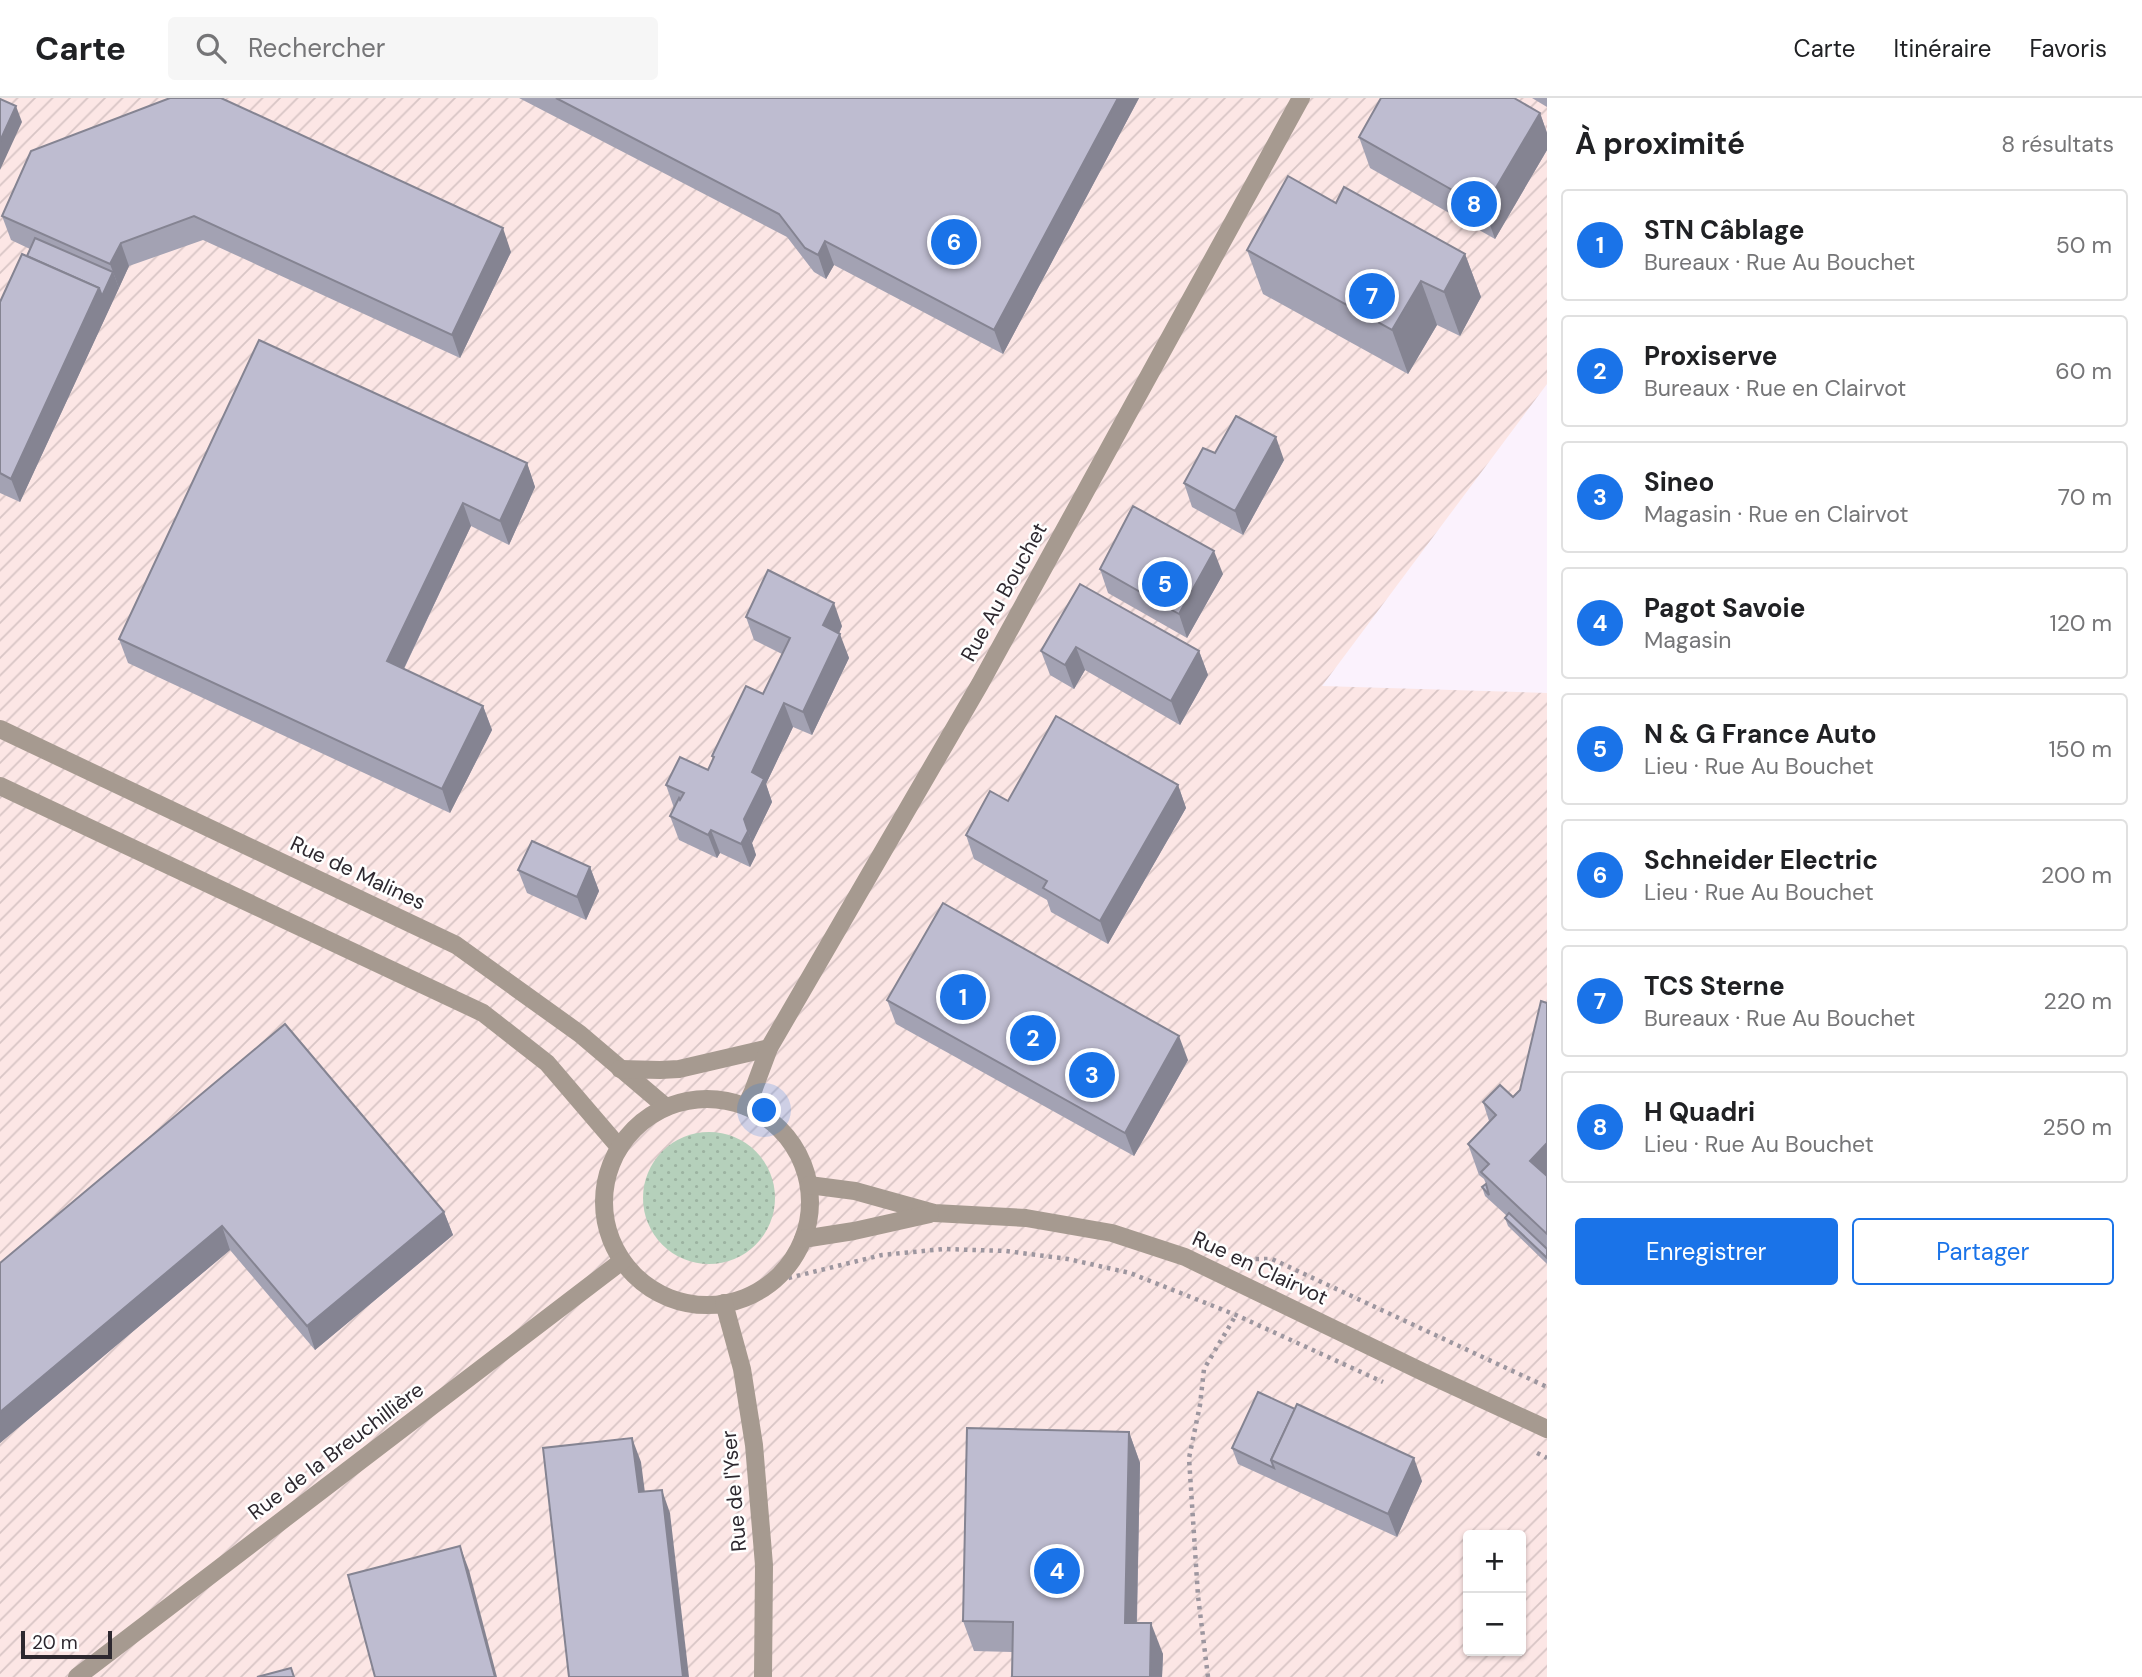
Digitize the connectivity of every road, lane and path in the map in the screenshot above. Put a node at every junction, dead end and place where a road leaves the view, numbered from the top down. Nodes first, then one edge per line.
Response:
1 (1301, 98) edge
2 (0, 729) edge
3 (0, 786) edge
4 (769, 1048) junction
5 (621, 1069) junction
6 (746, 1106) junction
7 (666, 1107) junction
8 (620, 1147) junction
9 (809, 1185) junction
10 (934, 1213) junction
11 (803, 1239) junction
12 (622, 1261) junction
13 (772, 1282) junction
14 (724, 1303) junction
15 (1236, 1315) junction
16 (1385, 1383) dead end
17 (1547, 1429) edge
18 (1535, 1452) dead end
19 (1547, 1458) edge
20 (77, 1677) edge
21 (762, 1677) edge
22 (1208, 1677) edge

1 - 4 street, Rue Au Bouchet
2 - 5 street, Rue de Malines
3 - 8 street
4 - 5 street
4 - 6 street, Rue Au Bouchet
5 - 7 street, Rue de Malines
6 - 7 street
6 - 9 street
7 - 8 street
8 - 12 street
9 - 10 street, Rue en Clairvot
9 - 11 street
10 - 11 street, Rue en Clairvot
10 - 17 street, Rue en Clairvot
11 - 13 street
12 - 14 street
12 - 20 street, Rue de la Breuchillière
13 - 14 street
13 - 15 path
14 - 21 street, Rue de l'Yser
15 - 16 path
15 - 22 path
18 - 19 path

